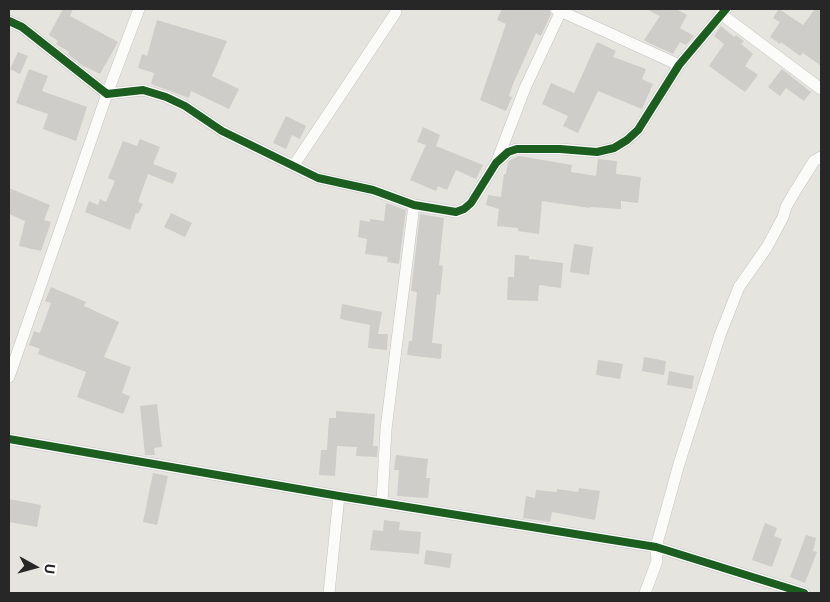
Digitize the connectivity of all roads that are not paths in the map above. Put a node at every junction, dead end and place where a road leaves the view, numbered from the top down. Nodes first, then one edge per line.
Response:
1 (139, 9) edge
2 (558, 10) edge
3 (724, 11) edge
4 (396, 12) dead end
5 (9, 21) edge
6 (679, 66) junction
7 (821, 89) edge
8 (107, 94) junction
9 (821, 157) edge
10 (496, 162) junction
11 (294, 166) junction
12 (414, 205) junction
13 (9, 377) edge
14 (9, 439) edge
15 (339, 496) junction
16 (382, 502) junction
17 (656, 546) junction
18 (329, 593) edge
19 (645, 593) edge
20 (804, 593) edge

1 - 8 street
2 - 6 street
2 - 10 street
3 - 6 street
3 - 7 street
4 - 11 street
5 - 8 street
6 - 10 street
8 - 11 street
8 - 13 street
9 - 17 street
10 - 12 street
11 - 12 street
12 - 16 street
14 - 15 street
15 - 16 street
15 - 18 street
16 - 17 street
17 - 19 street
17 - 20 street

